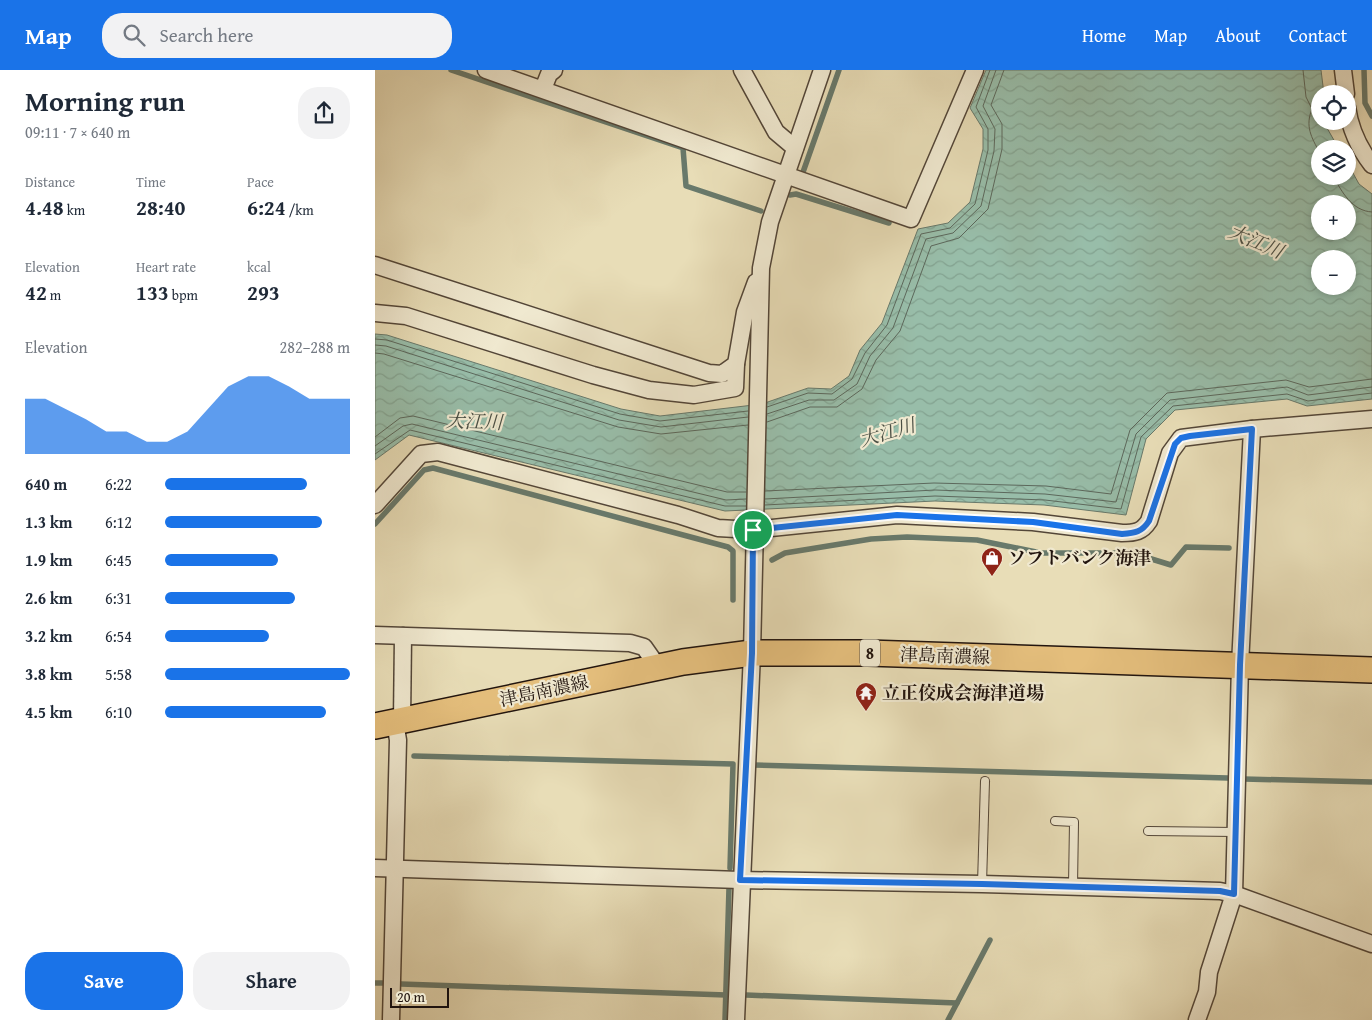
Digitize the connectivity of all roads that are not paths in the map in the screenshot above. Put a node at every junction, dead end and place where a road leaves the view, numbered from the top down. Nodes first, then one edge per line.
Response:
1 (486, 70) edge
2 (554, 70) edge
3 (742, 70) edge
4 (822, 70) edge
5 (975, 70) edge
6 (1343, 70) edge
7 (1345, 85) edge
8 (543, 90) junction
9 (1353, 130) edge
10 (795, 148) junction
11 (1372, 165) edge
12 (786, 175) junction
13 (375, 265) edge
14 (761, 268) junction
15 (375, 312) edge
16 (736, 364) junction
17 (1372, 419) edge
18 (1252, 429) junction
19 (375, 504) edge
20 (754, 526) junction
21 (375, 635) edge
22 (403, 636) junction
23 (752, 653) junction
24 (1240, 665) junction
25 (658, 667) junction
26 (1372, 670) edge
27 (390, 723) edge
28 (985, 781) dead end
29 (1055, 822) dead end
30 (1148, 831) dead end
31 (1236, 832) junction
32 (375, 868) edge
33 (395, 868) junction
34 (740, 880) junction
35 (982, 884) junction
36 (1073, 886) junction
37 (1234, 894) junction
38 (1372, 944) edge
39 (391, 1020) edge
40 (736, 1020) edge
41 (1197, 1020) edge

1 - 8 street
2 - 8 street
3 - 10 street
4 - 10 street
5 - 12 street
6 - 7 street
8 - 12 street
9 - 11 street
10 - 12 street
12 - 14 street
13 - 16 street
14 - 16 street
14 - 20 street
15 - 16 street
17 - 18 street
18 - 20 street
18 - 24 street
19 - 20 street
20 - 23 street
21 - 22 street
22 - 25 street
22 - 27 street
23 - 24 main road, 津島南濃線 / 8
23 - 25 main road, 津島南濃線 / 8
23 - 34 street
24 - 26 main road, 津島南濃線 / 8
24 - 31 street
25 - 27 main road, 津島南濃線 / 8
27 - 33 street
28 - 35 lane
29 - 36 lane
30 - 31 lane
31 - 37 street
32 - 33 street
33 - 34 street
33 - 39 street
34 - 35 street
34 - 40 street
35 - 36 street
36 - 37 street
37 - 38 street
37 - 41 street

